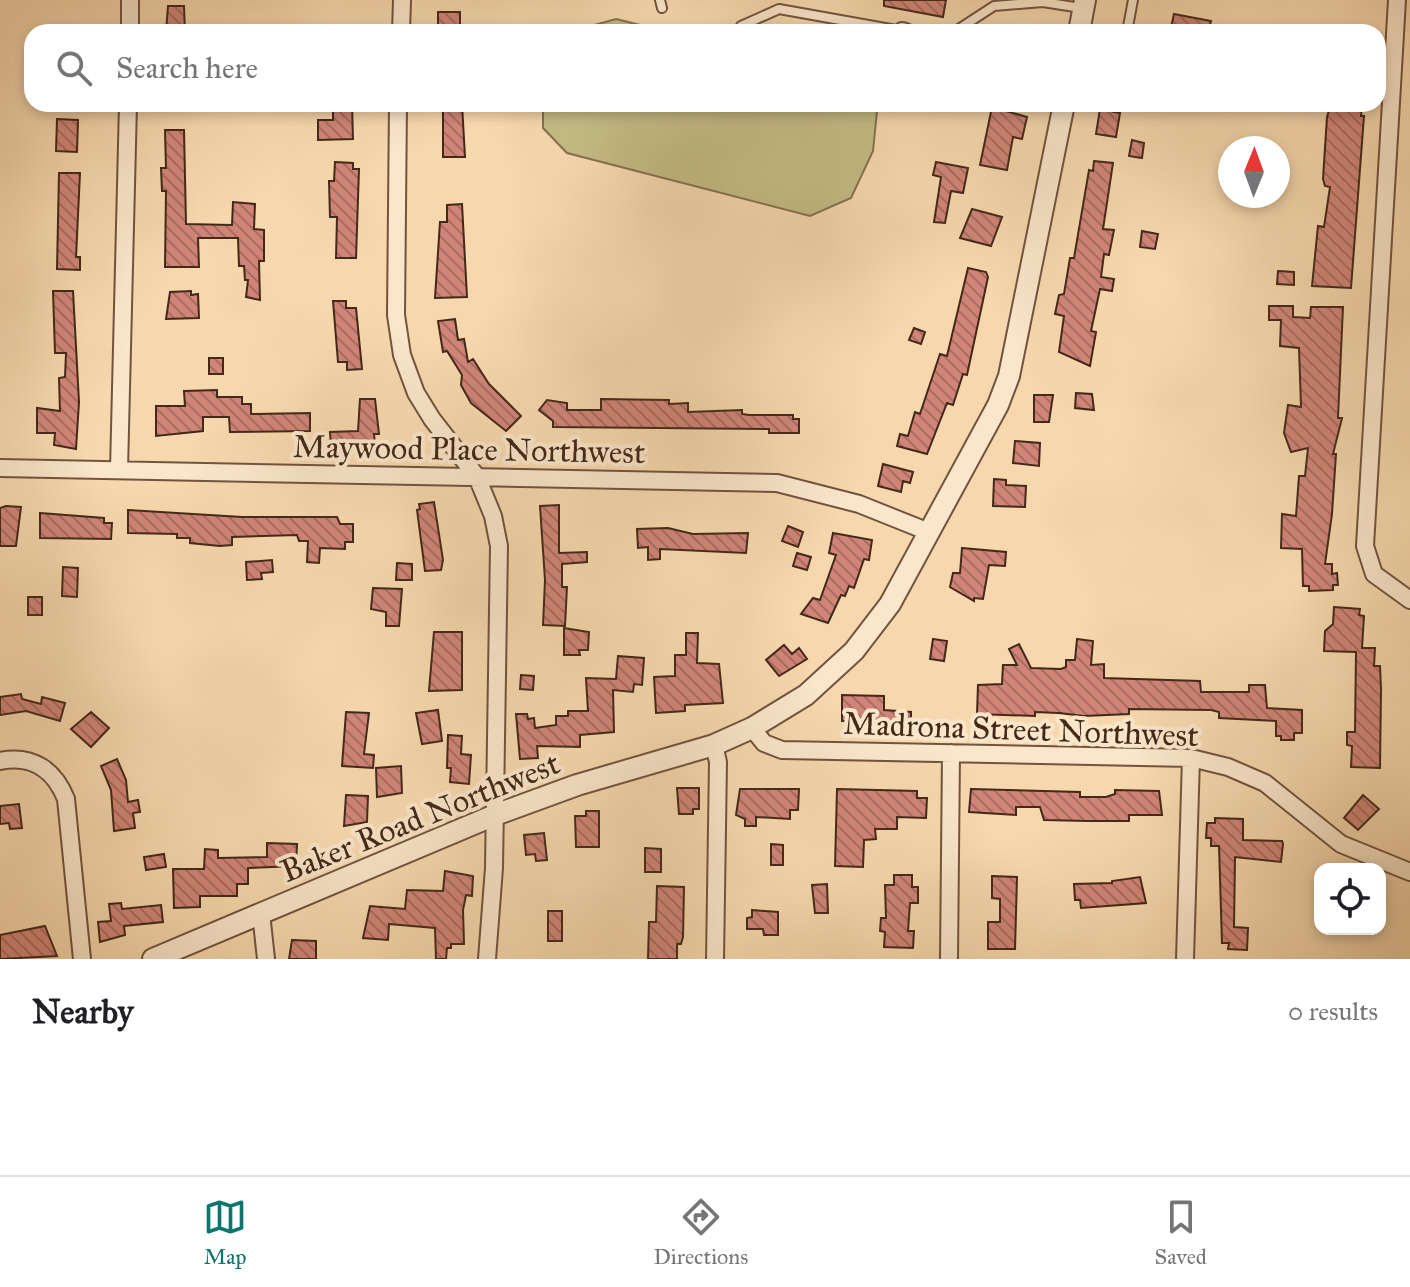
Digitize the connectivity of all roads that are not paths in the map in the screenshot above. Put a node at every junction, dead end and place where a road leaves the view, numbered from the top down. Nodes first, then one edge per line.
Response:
1 (130, 0) edge
2 (402, 0) edge
3 (1133, 0) edge
4 (1397, 0) edge
5 (1084, 4) edge
6 (130, 24) edge
7 (401, 24) edge
8 (745, 24) edge
9 (862, 24) edge
10 (966, 24) edge
11 (1080, 24) edge
12 (1128, 24) edge
13 (128, 112) edge
14 (398, 112) edge
15 (1062, 112) edge
16 (0, 468) edge
17 (119, 470) junction
18 (477, 477) junction
19 (929, 532) junction
20 (1410, 600) edge
21 (752, 728) junction
22 (714, 745) junction
23 (951, 753) junction
24 (1191, 758) junction
25 (0, 761) edge
26 (495, 815) junction
27 (1410, 872) edge
28 (261, 913) junction
29 (82, 959) edge
30 (153, 959) edge
31 (266, 959) edge
32 (487, 959) edge
33 (715, 959) edge
34 (949, 959) edge
35 (1185, 959) edge

1 - 6 street
2 - 7 street
3 - 12 lane
4 - 20 street
5 - 10 lane
5 - 11 street
8 - 9 lane
13 - 17 street
14 - 18 street
15 - 19 street, Baker Road Northwest
16 - 17 street, Maywood Place Northwest
17 - 18 street, Maywood Place Northwest
18 - 19 street, Maywood Place Northwest
18 - 26 street
19 - 21 street, Baker Road Northwest
21 - 22 street, Baker Road Northwest
21 - 23 street, Madrona Street Northwest
22 - 26 street, Baker Road Northwest
22 - 33 street
23 - 24 street, Madrona Street Northwest
23 - 34 street
24 - 27 street, Madrona Street Northwest
24 - 35 street
25 - 29 street
26 - 28 street, Baker Road Northwest
26 - 32 street
28 - 30 street, Baker Road Northwest
28 - 31 street

